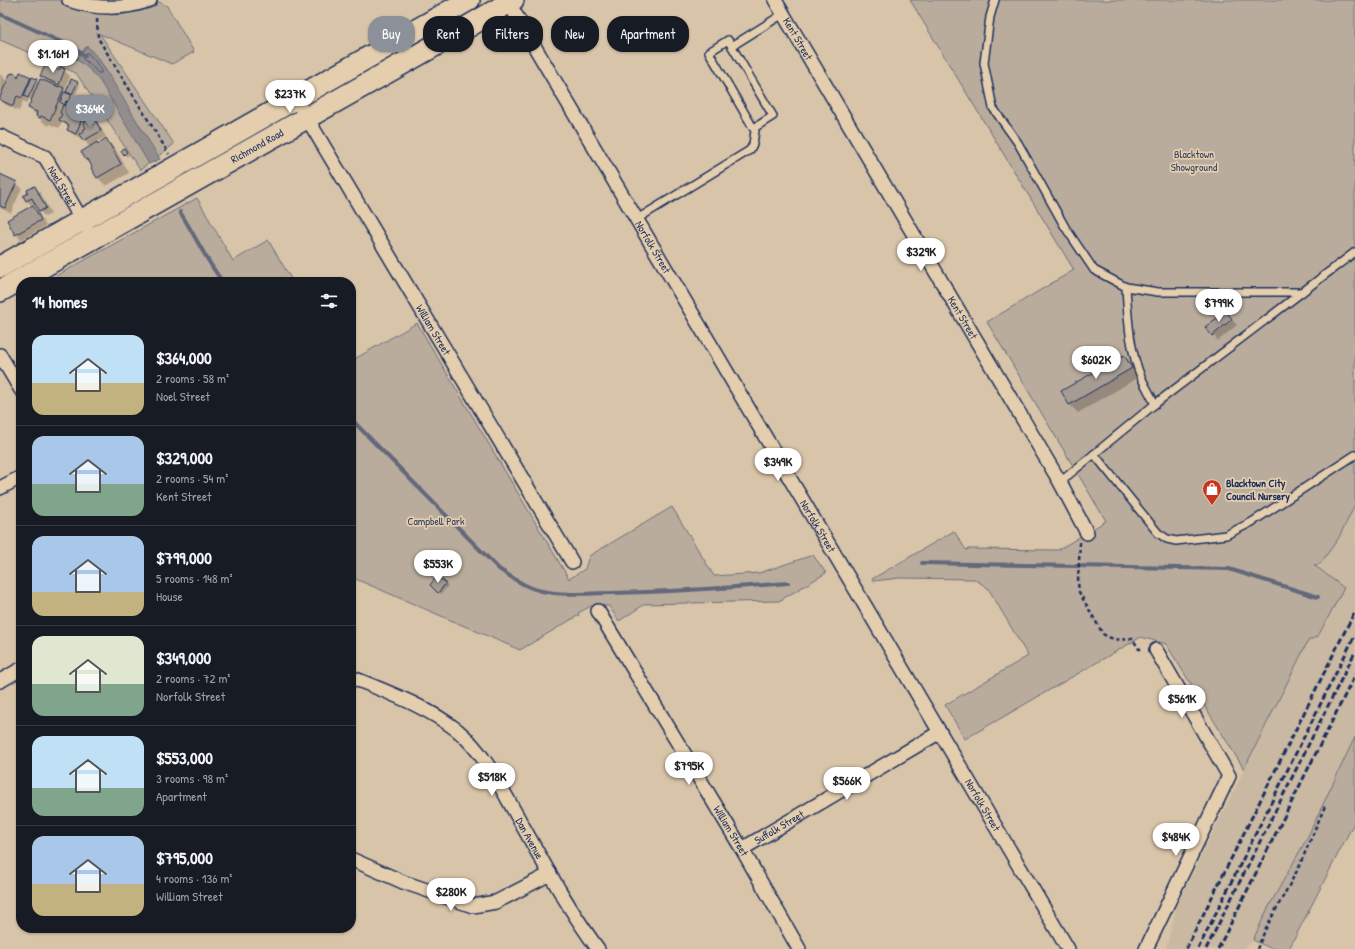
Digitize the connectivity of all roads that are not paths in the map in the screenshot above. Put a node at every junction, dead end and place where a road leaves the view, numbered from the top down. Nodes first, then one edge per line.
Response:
1 (69, 0) edge
2 (150, 0) edge
3 (469, 0) edge
4 (775, 0) edge
5 (995, 0) edge
6 (510, 1) edge
7 (783, 14) junction
8 (732, 46) junction
9 (295, 98) junction
10 (306, 117) junction
11 (754, 128) junction
12 (0, 136) edge
13 (637, 219) junction
14 (82, 220) junction
15 (92, 238) junction
16 (1355, 248) edge
17 (1353, 253) edge
18 (0, 267) edge
19 (24, 277) edge
20 (16, 282) edge
21 (1126, 287) junction
22 (0, 291) edge
23 (1302, 292) junction
24 (0, 355) edge
25 (16, 382) edge
26 (1155, 404) junction
27 (1094, 454) junction
28 (1355, 455) edge
29 (16, 480) edge
30 (1060, 482) junction
31 (0, 488) edge
32 (1087, 533) dead end
33 (572, 562) dead end
34 (598, 611) dead end
35 (1156, 650) road end
36 (16, 672) edge
37 (356, 679) edge
38 (0, 681) edge
39 (940, 732) junction
40 (742, 849) junction
41 (356, 861) edge
42 (550, 874) junction
43 (598, 949) edge
44 (799, 949) edge
45 (1068, 949) edge
46 (1146, 949) edge

1 - 2 street
3 - 9 main road, Richmond Road
4 - 7 street, Kent Street
5 - 21 lane
6 - 10 main road, Richmond Road
6 - 13 street, Norfolk Street
7 - 8 lane
7 - 30 street, Kent Street
8 - 11 lane
8 - 11 lane
9 - 10 street, William Street
9 - 14 main road, Richmond Road
10 - 15 main road, Richmond Road
10 - 33 street, William Street
11 - 13 lane
12 - 14 street, Noel Street
13 - 39 street, Norfolk Street
14 - 15 street, Noel Street
14 - 18 main road, Richmond Road
15 - 19 main road, Richmond Road
16 - 17 lane
17 - 23 lane
20 - 22 main road, Richmond Road
21 - 23 lane
21 - 26 lane
23 - 26 lane
24 - 25 street
26 - 27 lane
27 - 28 lane
27 - 30 lane
29 - 31 street
30 - 32 street, Kent Street
34 - 40 street, William Street
35 - 46 street
36 - 38 street
37 - 42 street, Dan Avenue
39 - 40 street, Suffolk Street
39 - 45 street, Norfolk Street
40 - 44 street, William Street
41 - 42 street
42 - 43 street, Dan Avenue

